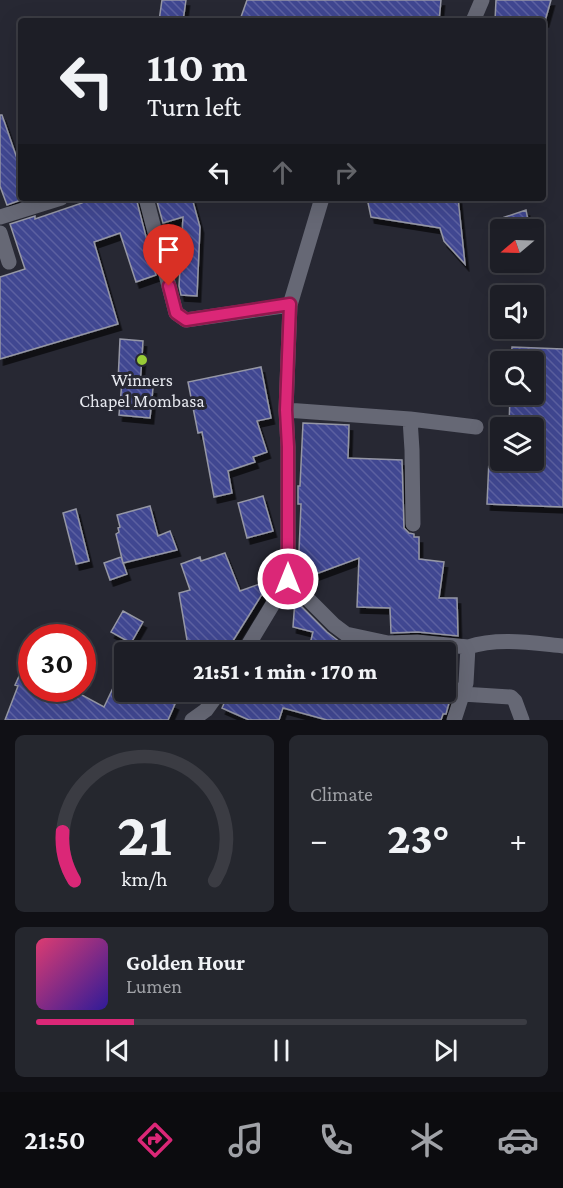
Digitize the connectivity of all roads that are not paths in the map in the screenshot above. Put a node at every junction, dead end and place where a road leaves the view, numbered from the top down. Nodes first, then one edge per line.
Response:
1 (482, 0) edge
2 (474, 18) edge
3 (52, 201) edge
4 (147, 201) edge
5 (321, 201) edge
6 (0, 218) edge
7 (0, 233) edge
8 (9, 262) dead end
9 (290, 304) junction
10 (286, 410) junction
11 (410, 419) junction
12 (476, 427) dead end
13 (413, 524) dead end
14 (288, 579) junction
15 (250, 642) edge
16 (563, 646) edge
17 (468, 647) junction
18 (462, 694) junction
19 (212, 702) edge
20 (192, 720) edge
21 (454, 720) edge
22 (522, 720) edge

1 - 2 street
3 - 6 street
4 - 9 street
5 - 9 street
7 - 8 street
9 - 10 street
10 - 11 street
10 - 14 street
11 - 12 street
11 - 13 street
14 - 15 street
14 - 17 street
16 - 17 street
17 - 18 street
18 - 21 street
18 - 22 street
19 - 20 street

